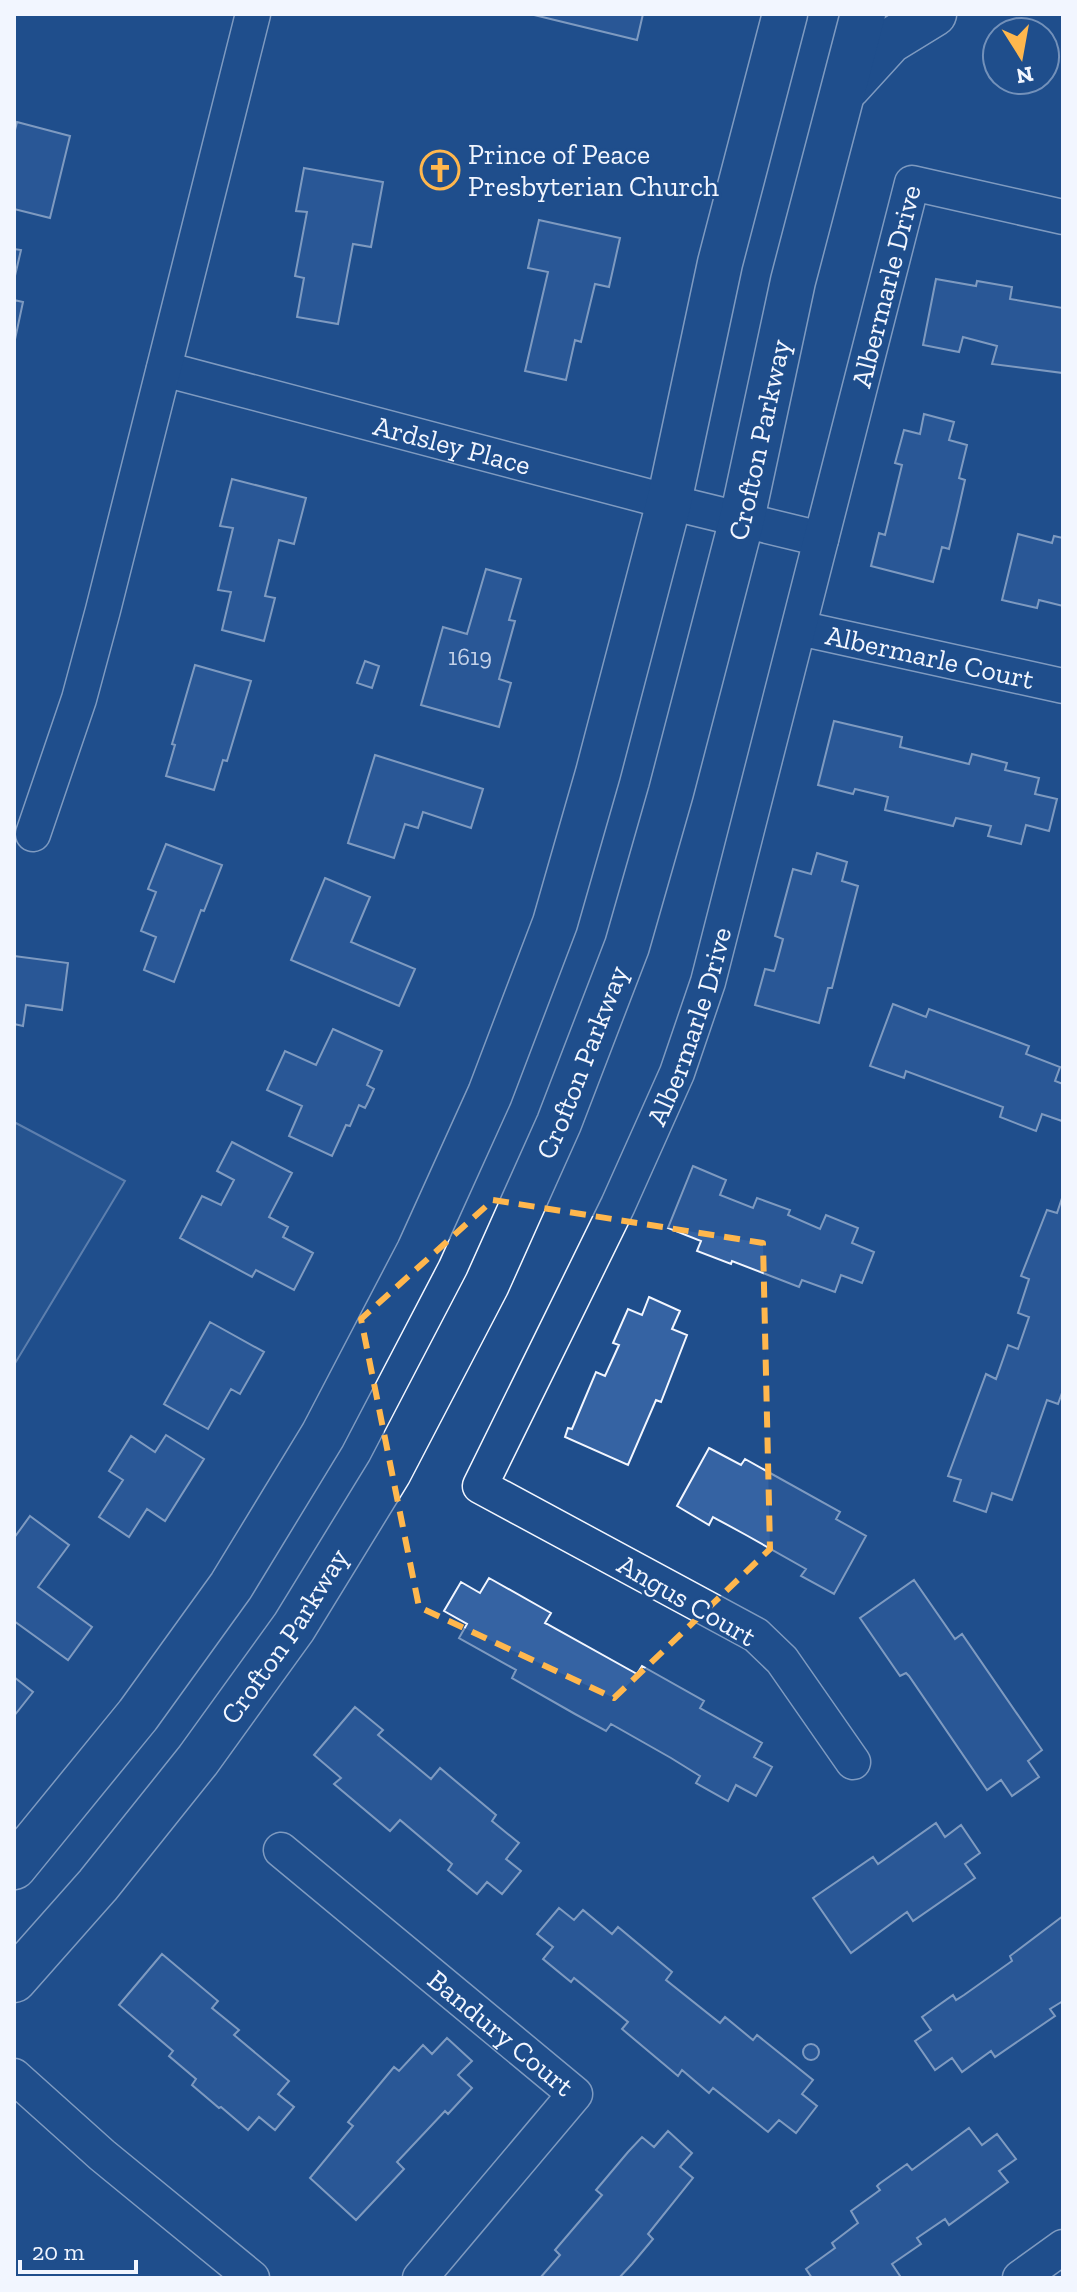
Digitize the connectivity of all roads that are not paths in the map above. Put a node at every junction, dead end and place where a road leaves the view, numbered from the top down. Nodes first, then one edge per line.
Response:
1 (253, 14) edge
2 (785, 14) edge
3 (863, 14) edge
4 (934, 14) edge
5 (844, 92) junction
6 (1063, 217) edge
7 (164, 369) junction
8 (669, 502) junction
9 (742, 519) junction
10 (821, 539) junction
11 (799, 628) junction
12 (1063, 686) edge
13 (33, 834) dead end
14 (480, 1486) joint
15 (853, 1762) dead end
16 (281, 1850) dead end
17 (14, 1867) edge
18 (14, 1980) edge
19 (14, 2076) edge
20 (1063, 2247) edge
21 (252, 2278) edge
22 (420, 2278) edge
23 (1020, 2278) edge

1 - 7 street
2 - 8 street
3 - 5 street, Crofton Parkway
4 - 5 street
5 - 9 street, Crofton Parkway
6 - 10 street, Albermarle Drive
7 - 8 street, Ardsley Place
7 - 13 street
8 - 9 street, Ardsley Place
8 - 17 street
9 - 10 street
9 - 18 street, Crofton Parkway
10 - 11 street, Albermarle Drive
11 - 12 street, Albermarle Court
11 - 14 street, Albermarle Drive
14 - 15 street, Angus Court
16 - 22 street, Bandury Court
19 - 21 street
20 - 23 street

